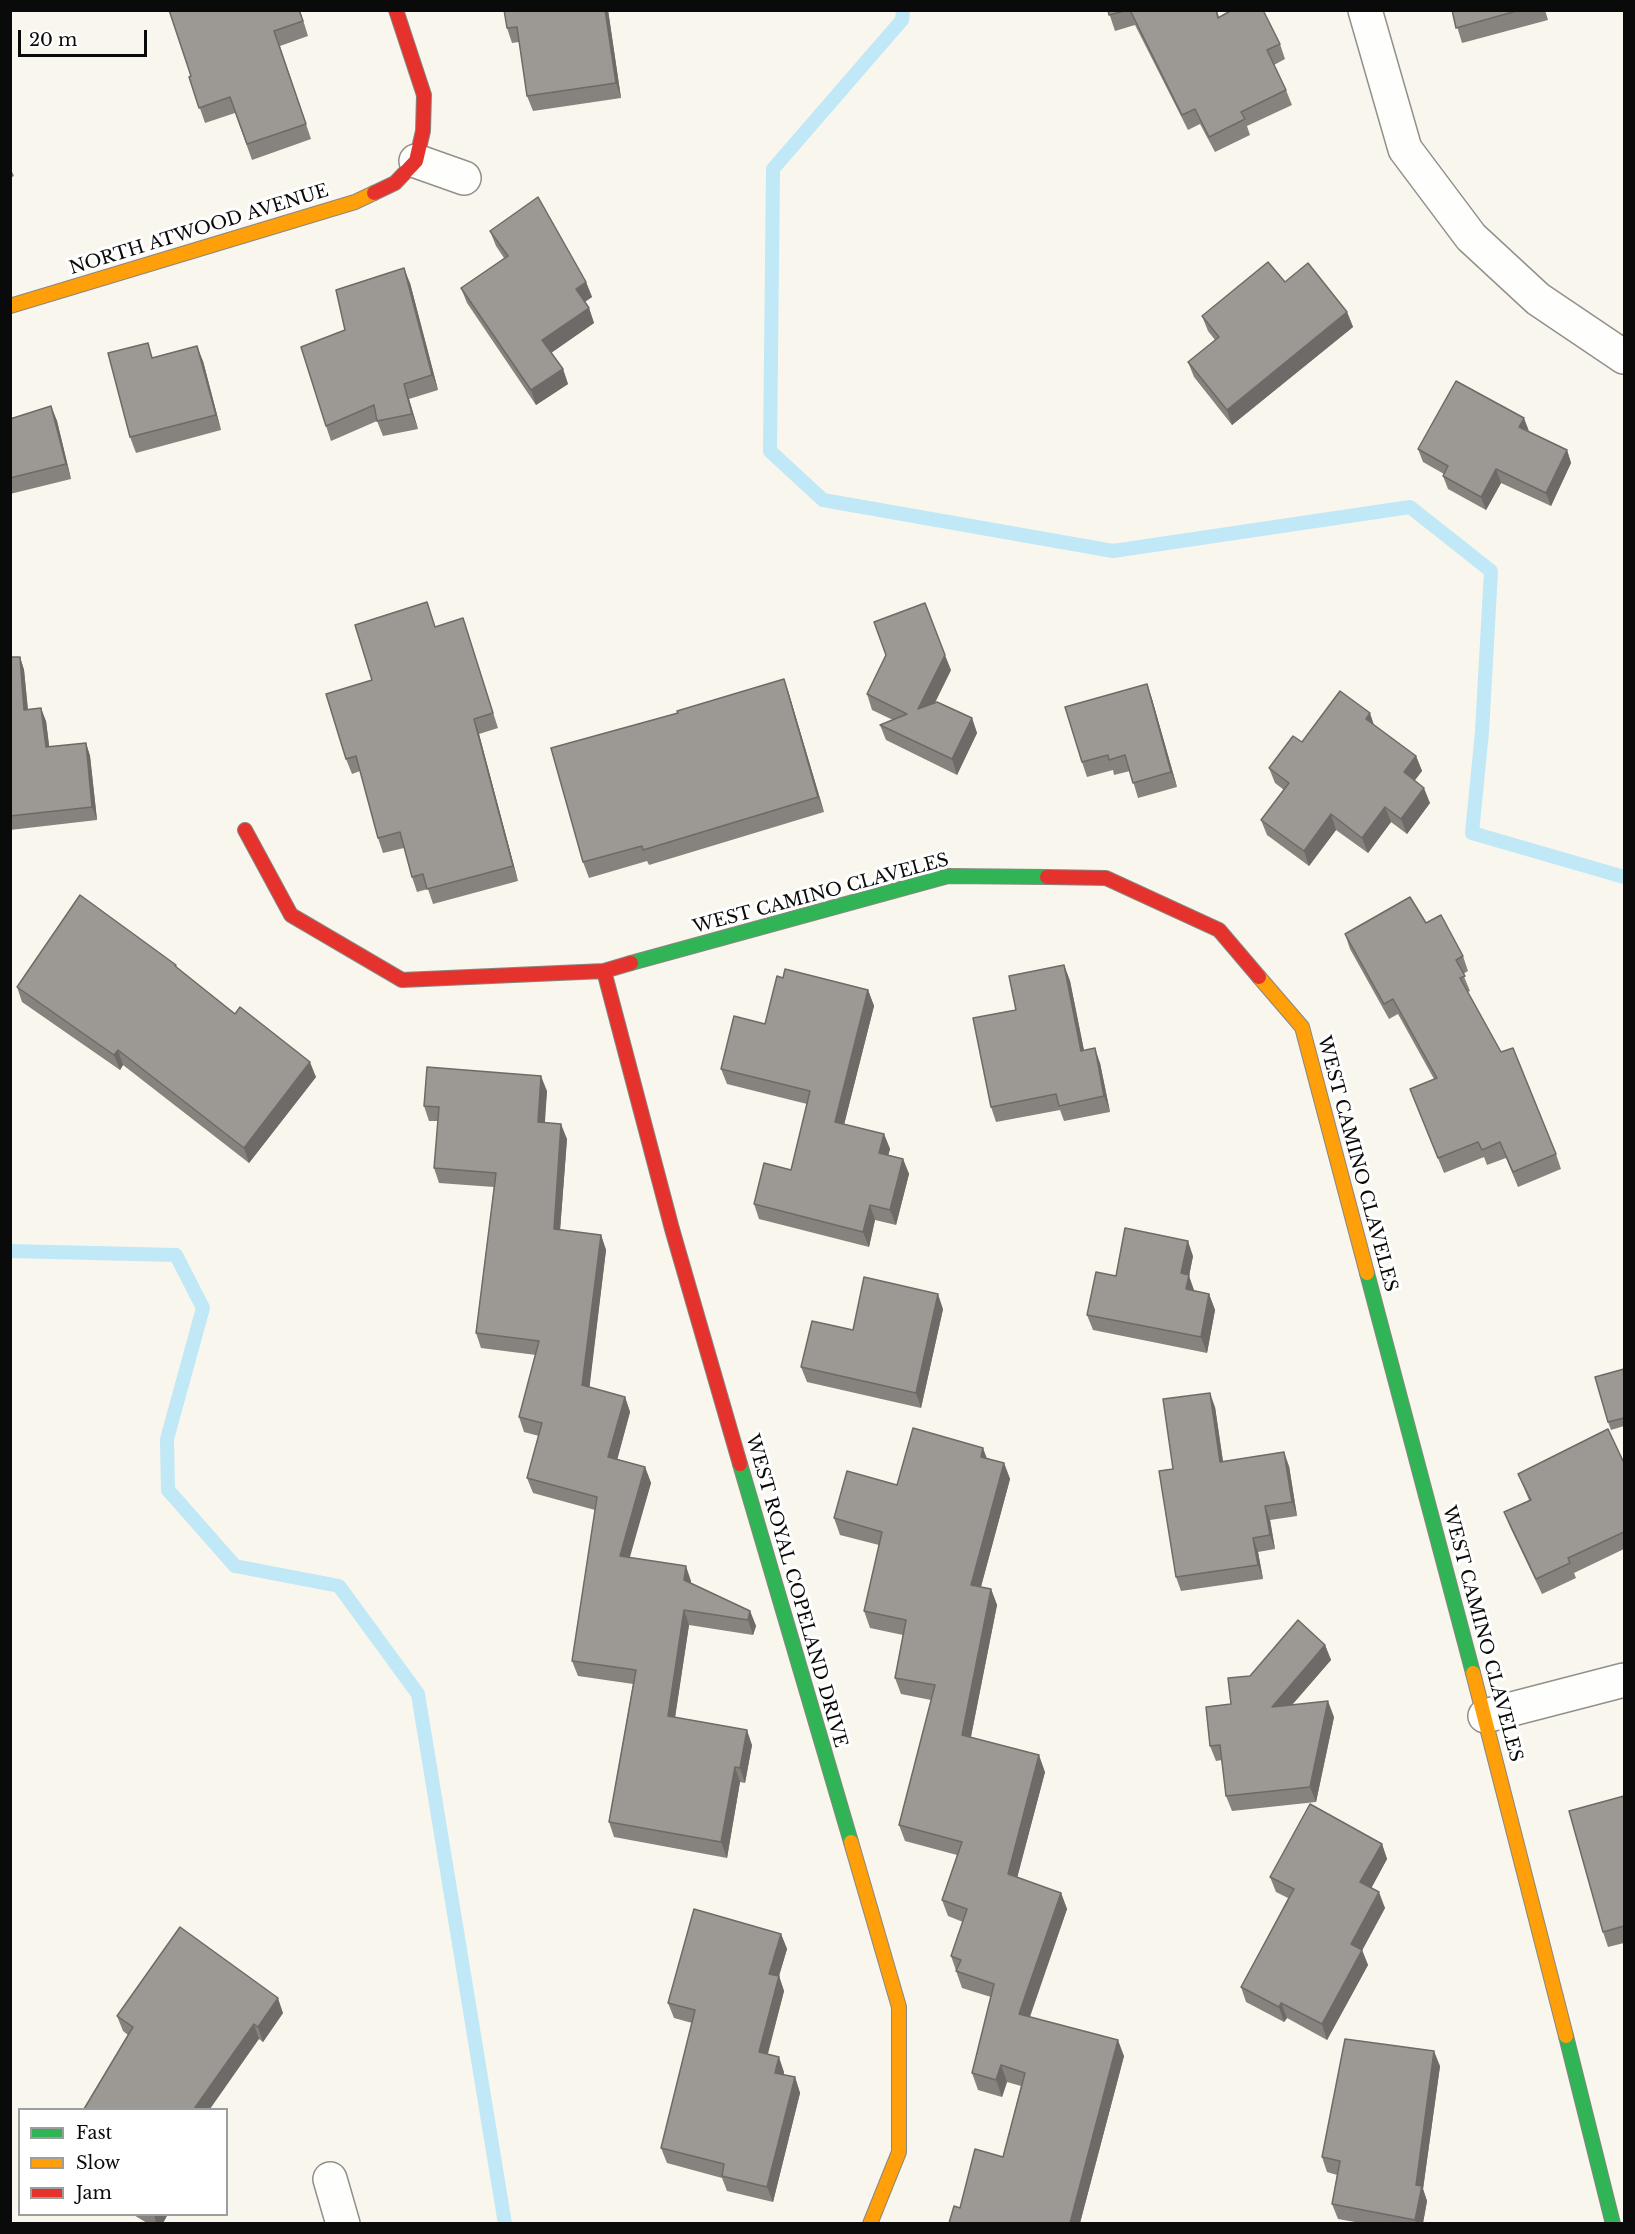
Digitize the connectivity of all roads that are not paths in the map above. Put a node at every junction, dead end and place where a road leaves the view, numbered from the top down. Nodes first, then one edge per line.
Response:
1 (396, 10) edge
2 (1365, 10) edge
3 (406, 172) junction
4 (464, 178) dead end
5 (10, 306) edge
6 (1624, 357) edge
7 (245, 830) dead end
8 (604, 971) junction
9 (1624, 1680) edge
10 (1485, 1716) junction
11 (330, 2180) dead end
12 (343, 2223) edge
13 (870, 2223) edge
14 (1613, 2223) edge

1 - 3 street
2 - 6 street
3 - 4 street
3 - 5 street, NORTH ATWOOD AVENUE
7 - 8 street, WEST CAMINO CLAVELES
8 - 10 street, WEST CAMINO CLAVELES
8 - 13 street, WEST ROYAL COPELAND DRIVE
9 - 10 street
10 - 14 street, WEST CAMINO CLAVELES
11 - 12 street

